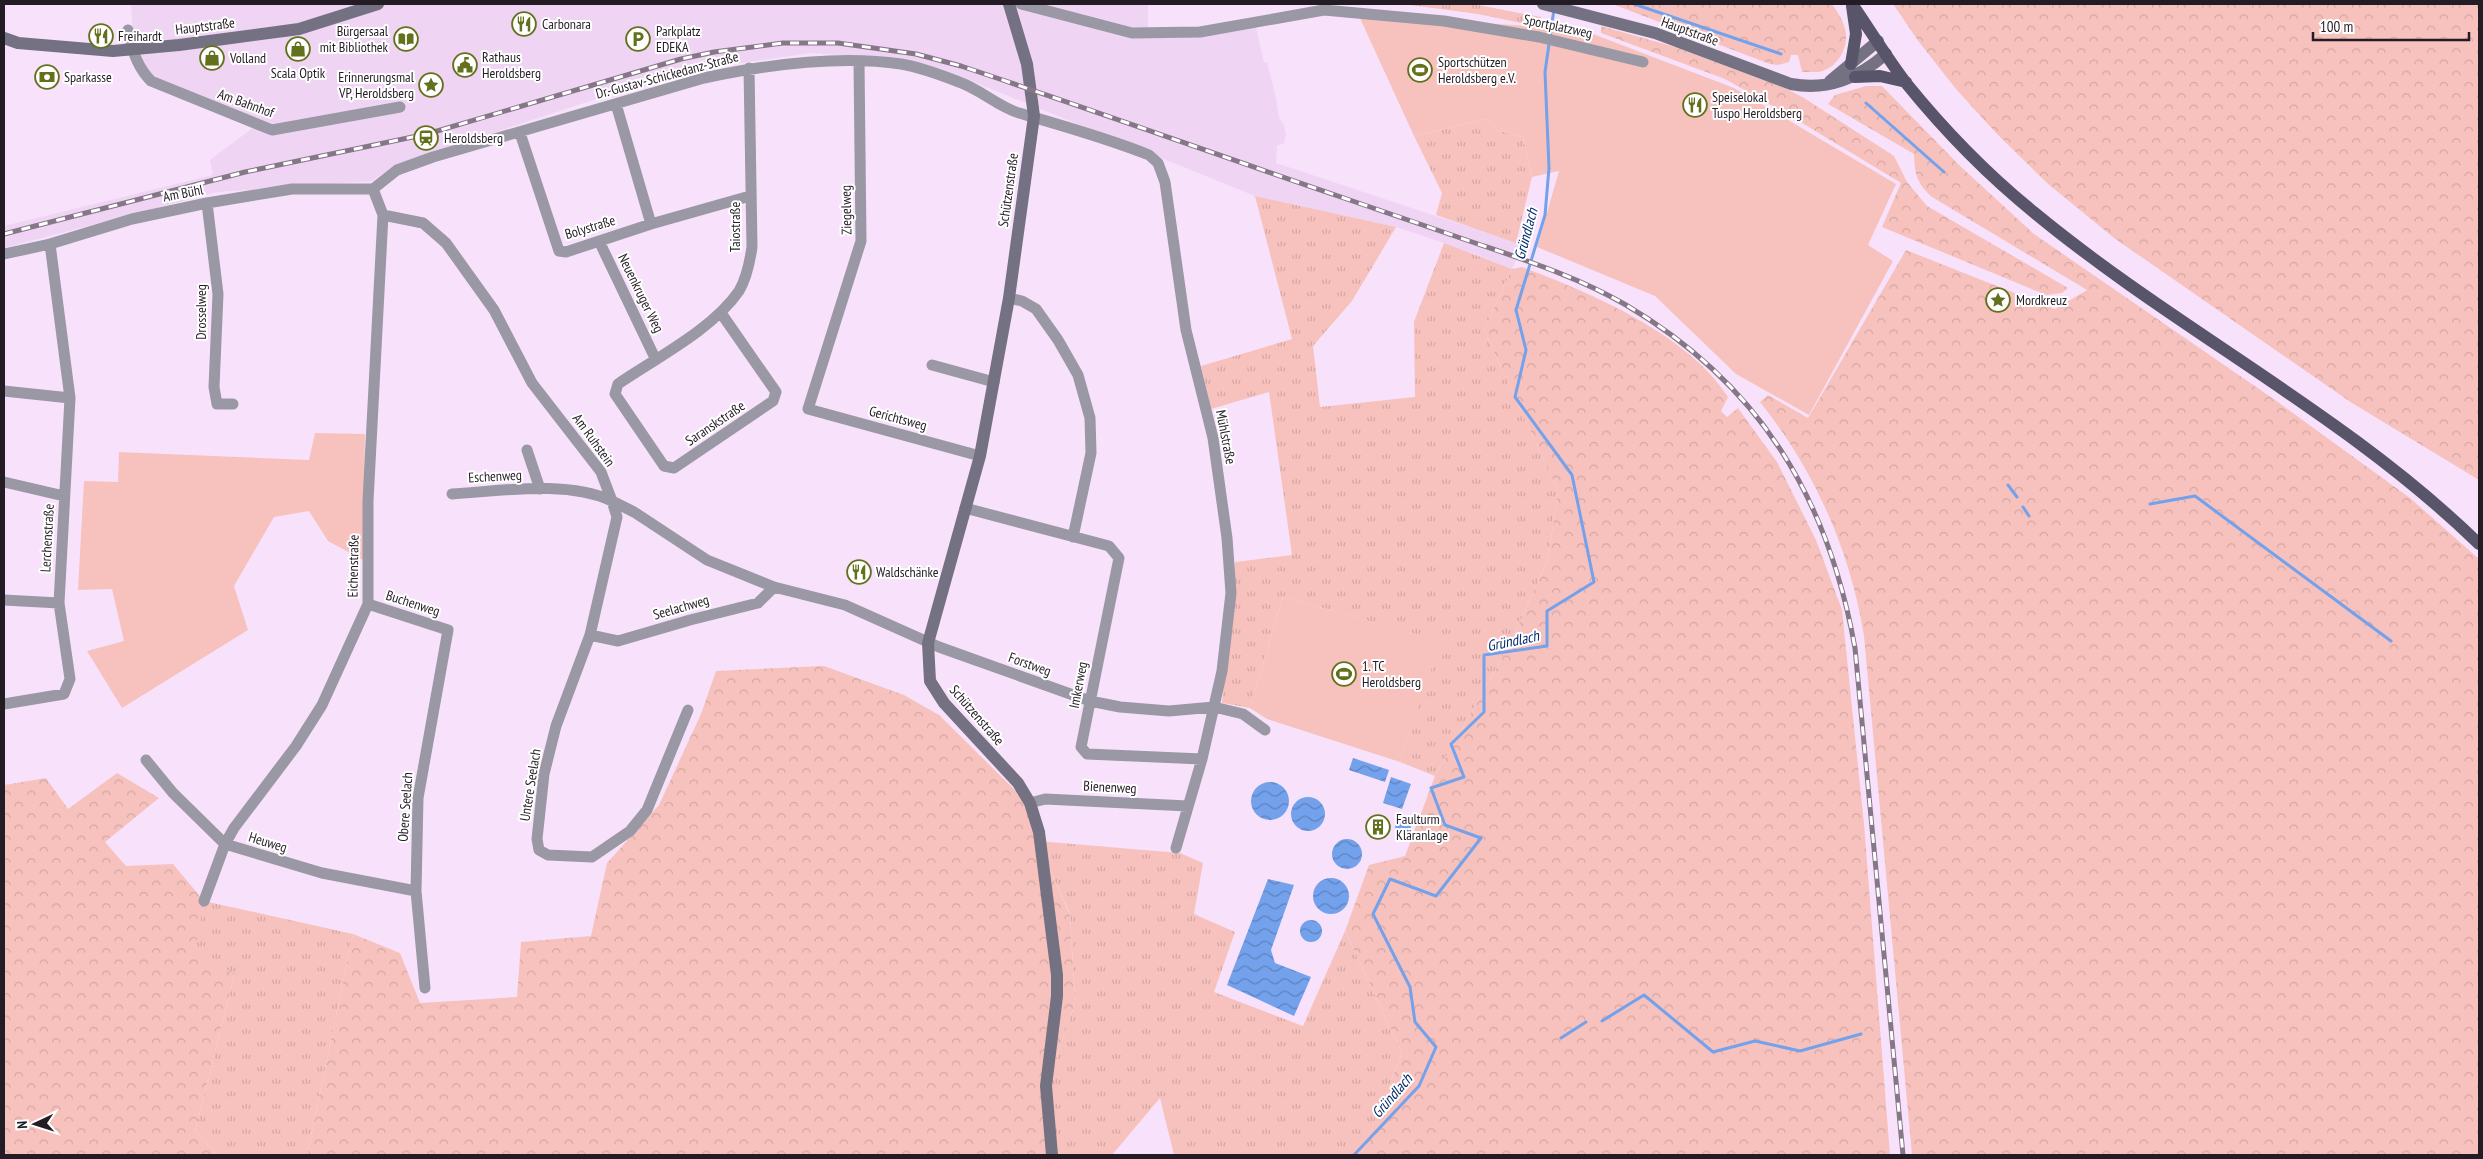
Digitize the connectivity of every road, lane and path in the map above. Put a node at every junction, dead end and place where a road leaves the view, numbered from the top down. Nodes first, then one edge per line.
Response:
1 (378, 4) edge
2 (1009, 4) edge
3 (1021, 4) edge
4 (1543, 4) edge
5 (1851, 4) edge
6 (128, 30) dead end
7 (4, 38) edge
8 (1878, 42) junction
9 (132, 50) junction
10 (1886, 54) junction
11 (859, 62) junction
12 (1643, 62) dead end
13 (1851, 64) junction
14 (749, 68) junction
15 (1855, 77) junction
16 (1906, 82) junction
17 (1826, 84) junction
18 (616, 104) junction
19 (400, 107) dead end
20 (1034, 116) junction
21 (520, 133) junction
22 (373, 189) junction
23 (750, 196) junction
24 (207, 204) junction
25 (382, 215) junction
26 (652, 224) junction
27 (599, 241) junction
28 (50, 244) junction
29 (4, 254) edge
30 (1009, 298) junction
31 (721, 313) junction
32 (656, 358) junction
33 (932, 365) dead end
34 (994, 382) junction
35 (618, 384) joint
36 (4, 391) edge
37 (70, 398) junction
38 (233, 404) dead end
39 (808, 409) joint
40 (527, 450) dead end
41 (980, 456) junction
42 (4, 482) edge
43 (540, 489) junction
44 (452, 494) dead end
45 (64, 496) junction
46 (612, 501) junction
47 (965, 508) junction
48 (1074, 537) junction
49 (2479, 544) edge
50 (774, 586) junction
51 (4, 600) edge
52 (59, 603) junction
53 (368, 604) junction
54 (448, 630) joint
55 (590, 635) junction
56 (928, 643) junction
57 (1090, 701) junction
58 (4, 704) edge
59 (1214, 707) junction
60 (688, 710) dead end
61 (1265, 730) dead end
62 (1202, 759) junction
63 (146, 760) dead end
64 (1030, 803) junction
65 (1188, 806) junction
66 (225, 844) junction
67 (1176, 848) dead end
68 (416, 891) junction
69 (204, 901) dead end
70 (426, 988) dead end
71 (1052, 1155) edge

1 - 9 street, Hauptstraße
2 - 20 street, Schützenstraße
3 - 12 street, Sportplatzweg
4 - 17 street, Hauptstraße
5 - 8 main road
5 - 13 main road
6 - 9 street, Am Bahnhof
7 - 9 street, Hauptstraße
8 - 10 main road
8 - 13 street
9 - 19 street, Am Bahnhof
10 - 15 street, Hauptstraße
10 - 16 main road
11 - 14 street, Dr.-Gustav-Schickedanz-Straße
11 - 20 street, Dr.-Gustav-Schickedanz-Straße
11 - 39 street, Ziegelweg
13 - 17 street
14 - 18 street, Dr.-Gustav-Schickedanz-Straße
14 - 23 street, Taiostraße
15 - 16 main road
15 - 17 street, Hauptstraße
16 - 49 main road
18 - 21 street, Dr.-Gustav-Schickedanz-Straße
18 - 26 street
20 - 30 street, Schützenstraße
20 - 59 street, Mühlstraße
21 - 22 street, Dr.-Gustav-Schickedanz-Straße
21 - 27 street, Bolystraße
22 - 24 street, Am Bühl
22 - 25 street, Eichenstraße
23 - 26 street, Bolystraße
23 - 31 street, Taiostraße
24 - 28 street, Am Bühl
24 - 38 street, Drosselweg
25 - 46 street, Am Ruhstein
25 - 53 street, Eichenstraße
26 - 27 street, Bolystraße
27 - 32 street, Neuenkruger Weg
28 - 29 street, Am Bühl
28 - 37 street, Lerchenstraße
30 - 34 street, Schützenstraße
30 - 48 street
31 - 32 street, Taiostraße
31 - 35 street, Saranskstraße
32 - 35 street, Taiostraße
33 - 34 street
34 - 41 street, Schützenstraße
36 - 37 street
37 - 45 street, Lerchenstraße
39 - 41 street, Gerichtsweg
40 - 43 street, Eschenweg
41 - 47 street, Schützenstraße
42 - 45 street
43 - 44 street, Eschenweg
43 - 46 street, Eschenweg
45 - 52 street, Lerchenstraße
46 - 50 street
46 - 55 street, Untere Seelach
47 - 48 street, Imkerweg
47 - 56 street, Schützenstraße
48 - 57 street, Imkerweg
50 - 55 street, Seelachweg
50 - 56 street
51 - 52 street
52 - 58 street, Lerchenstraße
53 - 54 street, Buchenweg
53 - 66 street, Eichenstraße
54 - 68 street, Obere Seelach
55 - 60 street, Untere Seelach
56 - 57 street, Forstweg
56 - 64 street, Schützenstraße
57 - 59 street, Forstweg
57 - 62 street, Imkerweg
59 - 61 street, Forstweg
59 - 62 street, Mühlstraße
62 - 65 street, Mühlstraße
63 - 66 street, Heuweg
64 - 65 street, Bienenweg
64 - 71 street, Schützenstraße
65 - 67 street, Mühlstraße
66 - 68 street, Heuweg
66 - 69 street, Eichenstraße
68 - 70 street, Obere Seelach

